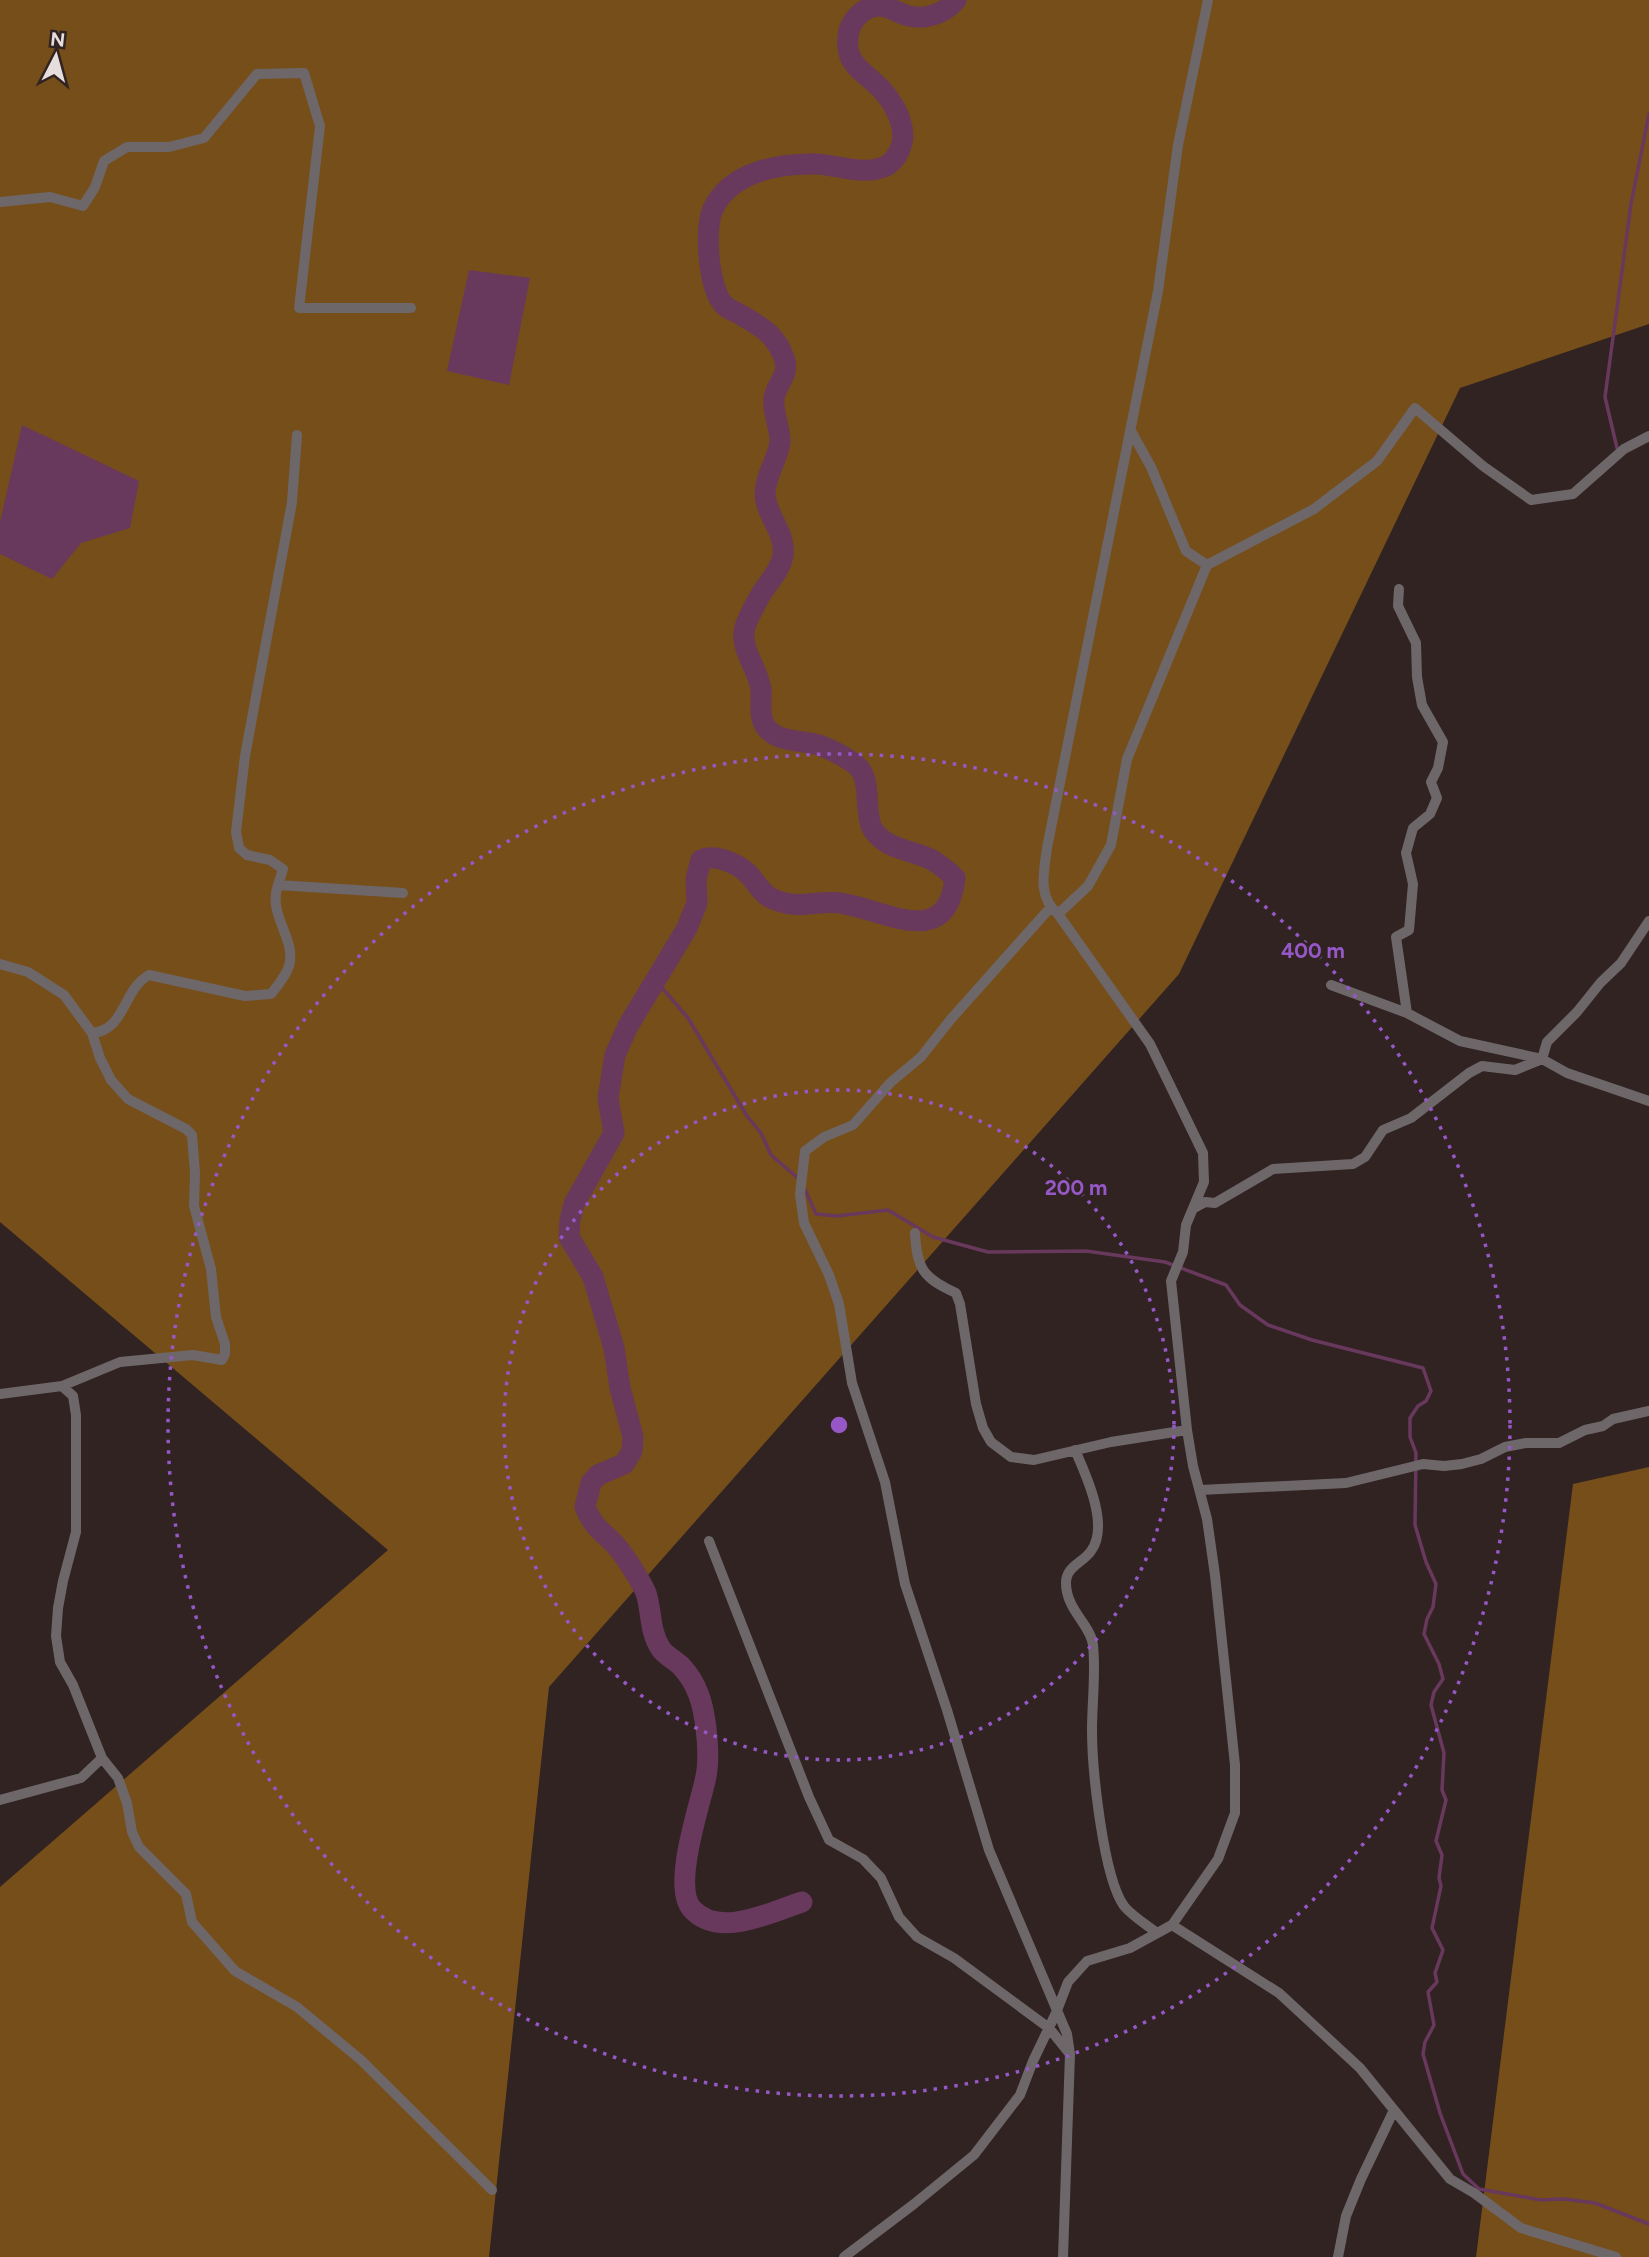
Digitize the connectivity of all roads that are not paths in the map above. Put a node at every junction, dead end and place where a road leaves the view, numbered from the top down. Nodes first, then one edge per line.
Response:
1 (1208, 0) edge
2 (0, 202) edge
3 (411, 307) dead end
4 (1131, 431) junction
5 (297, 435) dead end
6 (1649, 436) edge
7 (1207, 565) junction
8 (1399, 589) dead end
9 (278, 885) junction
10 (403, 893) dead end
11 (1054, 911) junction
12 (1649, 921) edge
13 (0, 964) edge
14 (1331, 985) dead end
15 (1408, 1013) junction
16 (92, 1033) junction
17 (1542, 1059) junction
18 (1649, 1101) edge
19 (1194, 1208) junction
20 (915, 1233) dead end
21 (62, 1386) junction
22 (0, 1394) edge
23 (1649, 1411) edge
24 (1187, 1430) junction
25 (1075, 1450) junction
26 (1200, 1490) junction
27 (709, 1541) dead end
28 (102, 1758) junction
29 (0, 1800) edge
30 (1172, 1925) junction
31 (1157, 1933) junction
32 (1056, 2013) junction
33 (1049, 2028) junction
34 (1070, 2054) junction
35 (1394, 2110) junction
36 (492, 2190) dead end
37 (844, 2257) edge
38 (1063, 2257) edge
39 (1338, 2257) edge
40 (1616, 2257) edge

1 - 4 street
2 - 3 street
4 - 7 street
4 - 11 street
5 - 9 street
6 - 7 street
7 - 11 street
8 - 15 street
9 - 10 street
9 - 16 street
11 - 19 street
11 - 32 street
12 - 17 street
13 - 16 street
14 - 15 street
15 - 17 street
16 - 21 street
17 - 18 street
17 - 19 street
19 - 24 street
20 - 25 street
21 - 22 street
21 - 28 street
23 - 26 street
24 - 25 street
24 - 26 street
25 - 31 street
26 - 30 street
27 - 33 street
28 - 29 street
28 - 36 street
30 - 31 street
30 - 35 street
31 - 32 street
32 - 33 street
32 - 34 street
33 - 34 street
33 - 37 street
34 - 38 street
35 - 39 street
35 - 40 street

